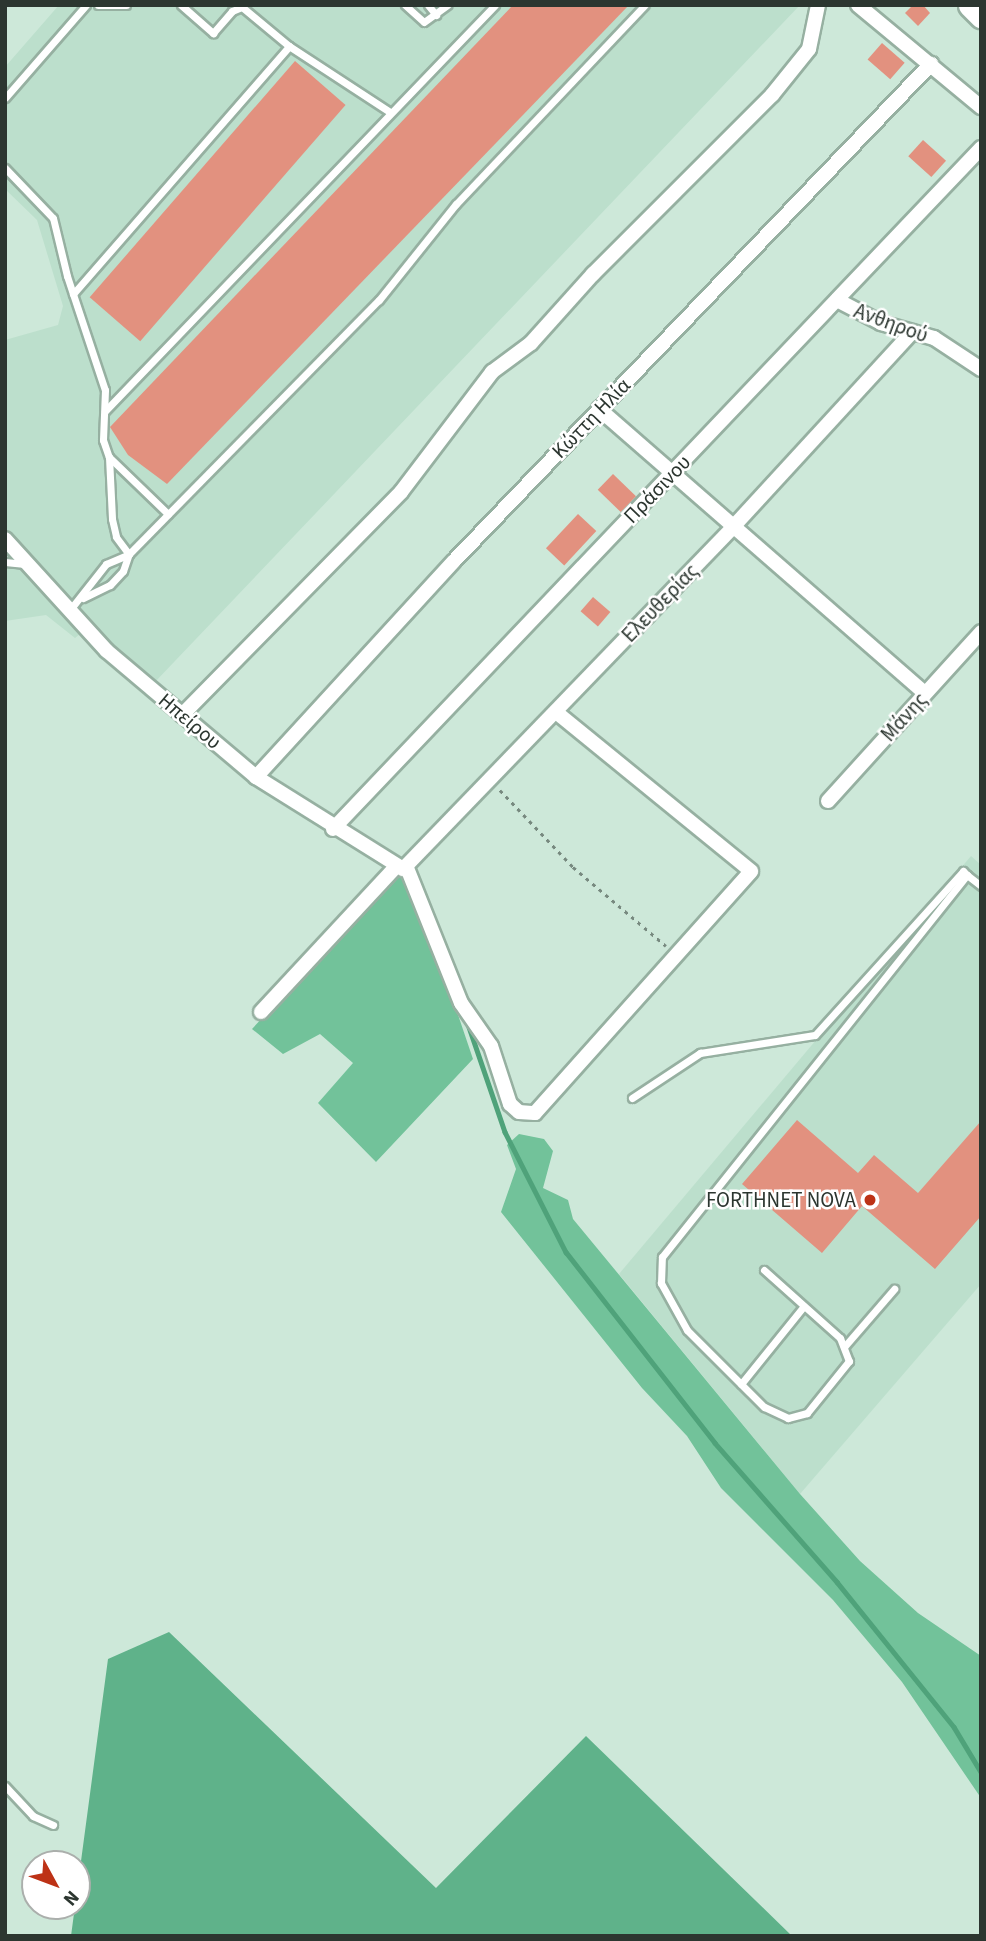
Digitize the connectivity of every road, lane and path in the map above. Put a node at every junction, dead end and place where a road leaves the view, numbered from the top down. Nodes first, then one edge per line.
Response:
1 (86, 5) edge
2 (98, 5) edge
3 (126, 5) edge
4 (181, 5) edge
5 (405, 5) edge
6 (428, 5) edge
7 (447, 5) edge
8 (495, 5) edge
9 (645, 5) edge
10 (817, 5) edge
11 (858, 5) edge
12 (970, 5) edge
13 (436, 15) junction
14 (981, 16) edge
15 (289, 46) junction
16 (931, 64) junction
17 (5, 98) edge
18 (981, 107) edge
19 (390, 112) junction
20 (981, 148) edge
21 (5, 168) edge
22 (73, 294) junction
23 (836, 300) junction
24 (912, 332) junction
25 (981, 369) edge
26 (599, 409) junction
27 (105, 411) junction
28 (109, 457) junction
29 (673, 473) junction
30 (168, 514) junction
31 (732, 528) junction
32 (5, 540) edge
33 (129, 554) junction
34 (5, 562) edge
35 (26, 564) junction
36 (83, 598) junction
37 (68, 611) junction
38 (981, 632) edge
39 (925, 693) junction
40 (556, 712) junction
41 (183, 715) junction
42 (256, 777) junction
43 (492, 780) junction
44 (828, 801) dead end
45 (332, 829) junction
46 (401, 868) junction
47 (967, 875) junction
48 (981, 886) edge
49 (674, 956) junction
50 (261, 1012) dead end
51 (632, 1098) dead end
52 (764, 1270) dead end
53 (894, 1289) dead end
54 (804, 1306) junction
55 (844, 1347) junction
56 (741, 1384) junction
57 (5, 1786) edge
58 (53, 1825) dead end

1 - 17 lane
2 - 3 lane
4 - 15 lane
5 - 13 lane
6 - 13 lane
7 - 13 lane
8 - 19 lane
9 - 30 lane
10 - 41 street
11 - 16 street
12 - 14 main road
15 - 19 lane
15 - 22 lane
16 - 18 street
16 - 26 street, Κώττη Ηλία
19 - 27 lane
20 - 23 street, Πράσινου
21 - 22 lane
22 - 27 lane
23 - 24 street, Ανθηρού
23 - 29 street, Πράσινου
24 - 25 street, Ανθηρού
24 - 31 street, Ελευθερίας
26 - 29 street
26 - 42 street, Κώττη Ηλία
27 - 28 lane
28 - 30 lane
28 - 33 lane
29 - 31 street
29 - 45 street, Πράσινου
30 - 33 lane
31 - 39 street
31 - 40 street, Ελευθερίας
32 - 35 street, Ηπείρου
33 - 36 lane
33 - 36 lane
34 - 35 lane
35 - 37 street, Ηπείρου
36 - 37 lane
37 - 41 street, Ηπείρου
38 - 39 street, Μάνης
39 - 44 street, Μάνης
40 - 43 street, Ελευθερίας
40 - 49 street
41 - 42 street, Ηπείρου
42 - 45 street, Ηπείρου
43 - 46 street, Ελευθερίας
43 - 49 path
45 - 46 street, Ηπείρου
46 - 49 street
46 - 50 street, Ελευθερίας
47 - 48 lane
47 - 51 lane
47 - 56 lane
52 - 54 lane
53 - 55 lane
54 - 55 lane
54 - 56 lane
55 - 56 lane
57 - 58 lane

